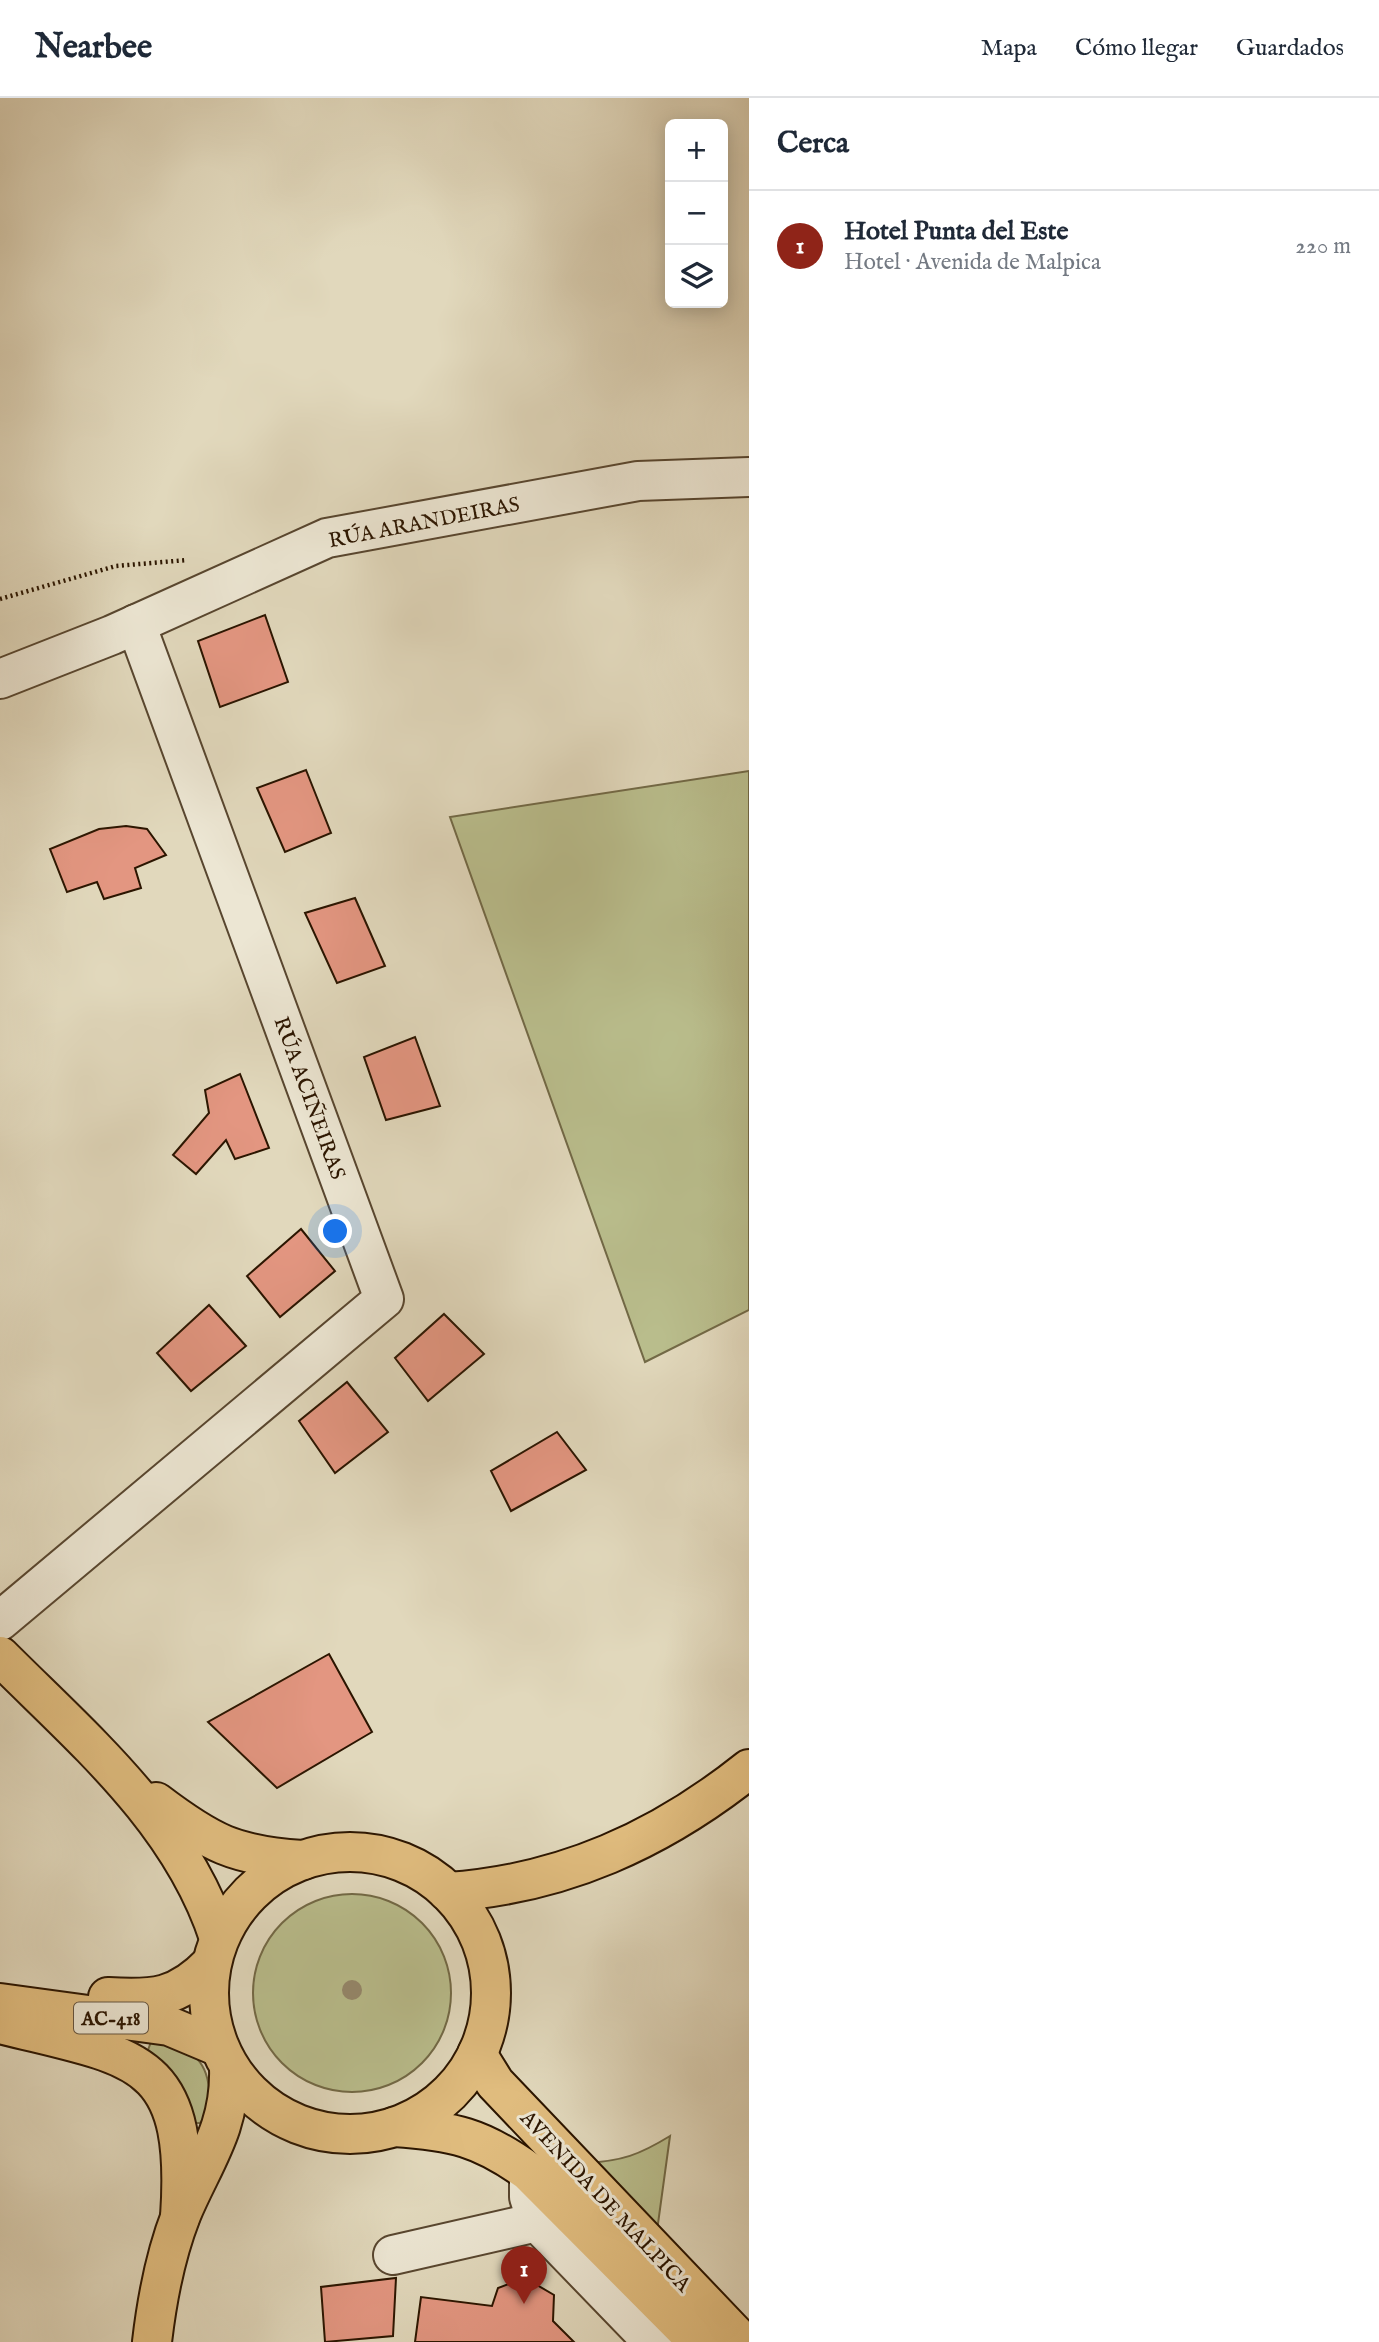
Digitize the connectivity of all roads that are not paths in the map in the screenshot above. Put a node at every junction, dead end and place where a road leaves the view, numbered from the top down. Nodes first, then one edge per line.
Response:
1 (749, 477) edge
2 (136, 624) junction
3 (0, 679) edge
4 (0, 1621) edge
5 (0, 1656) edge
6 (112, 1768) junction
7 (749, 1769) edge
8 (303, 1860) junction
9 (448, 1892) junction
10 (215, 1951) junction
11 (0, 1984) edge
12 (0, 2003) edge
13 (0, 2024) edge
14 (477, 2054) junction
15 (224, 2057) junction
16 (394, 2127) junction
17 (529, 2172) junction
18 (180, 2217) junction
19 (537, 2222) junction
20 (393, 2256) dead end
21 (152, 2342) edge
22 (653, 2342) edge
23 (698, 2342) edge
24 (743, 2342) edge

1 - 2 street, RÚA ARANDEIRAS
2 - 3 street, RÚA ARANDEIRAS
2 - 4 street, RÚA ACIÑEIRAS
5 - 6 main road
6 - 8 main road
6 - 10 main road
7 - 9 main road
8 - 9 main road
8 - 10 main road
9 - 14 main road
10 - 11 main road, AC-418
10 - 15 main road
12 - 15 main road, AC-418
13 - 18 main road
14 - 16 main road
14 - 24 main road, AVENIDA DE MALPICA
15 - 16 main road
15 - 18 main road
16 - 17 main road, AVENIDA DE MALPICA
17 - 19 street
17 - 23 main road, AVENIDA DE MALPICA
18 - 21 main road
19 - 20 street
19 - 22 street

